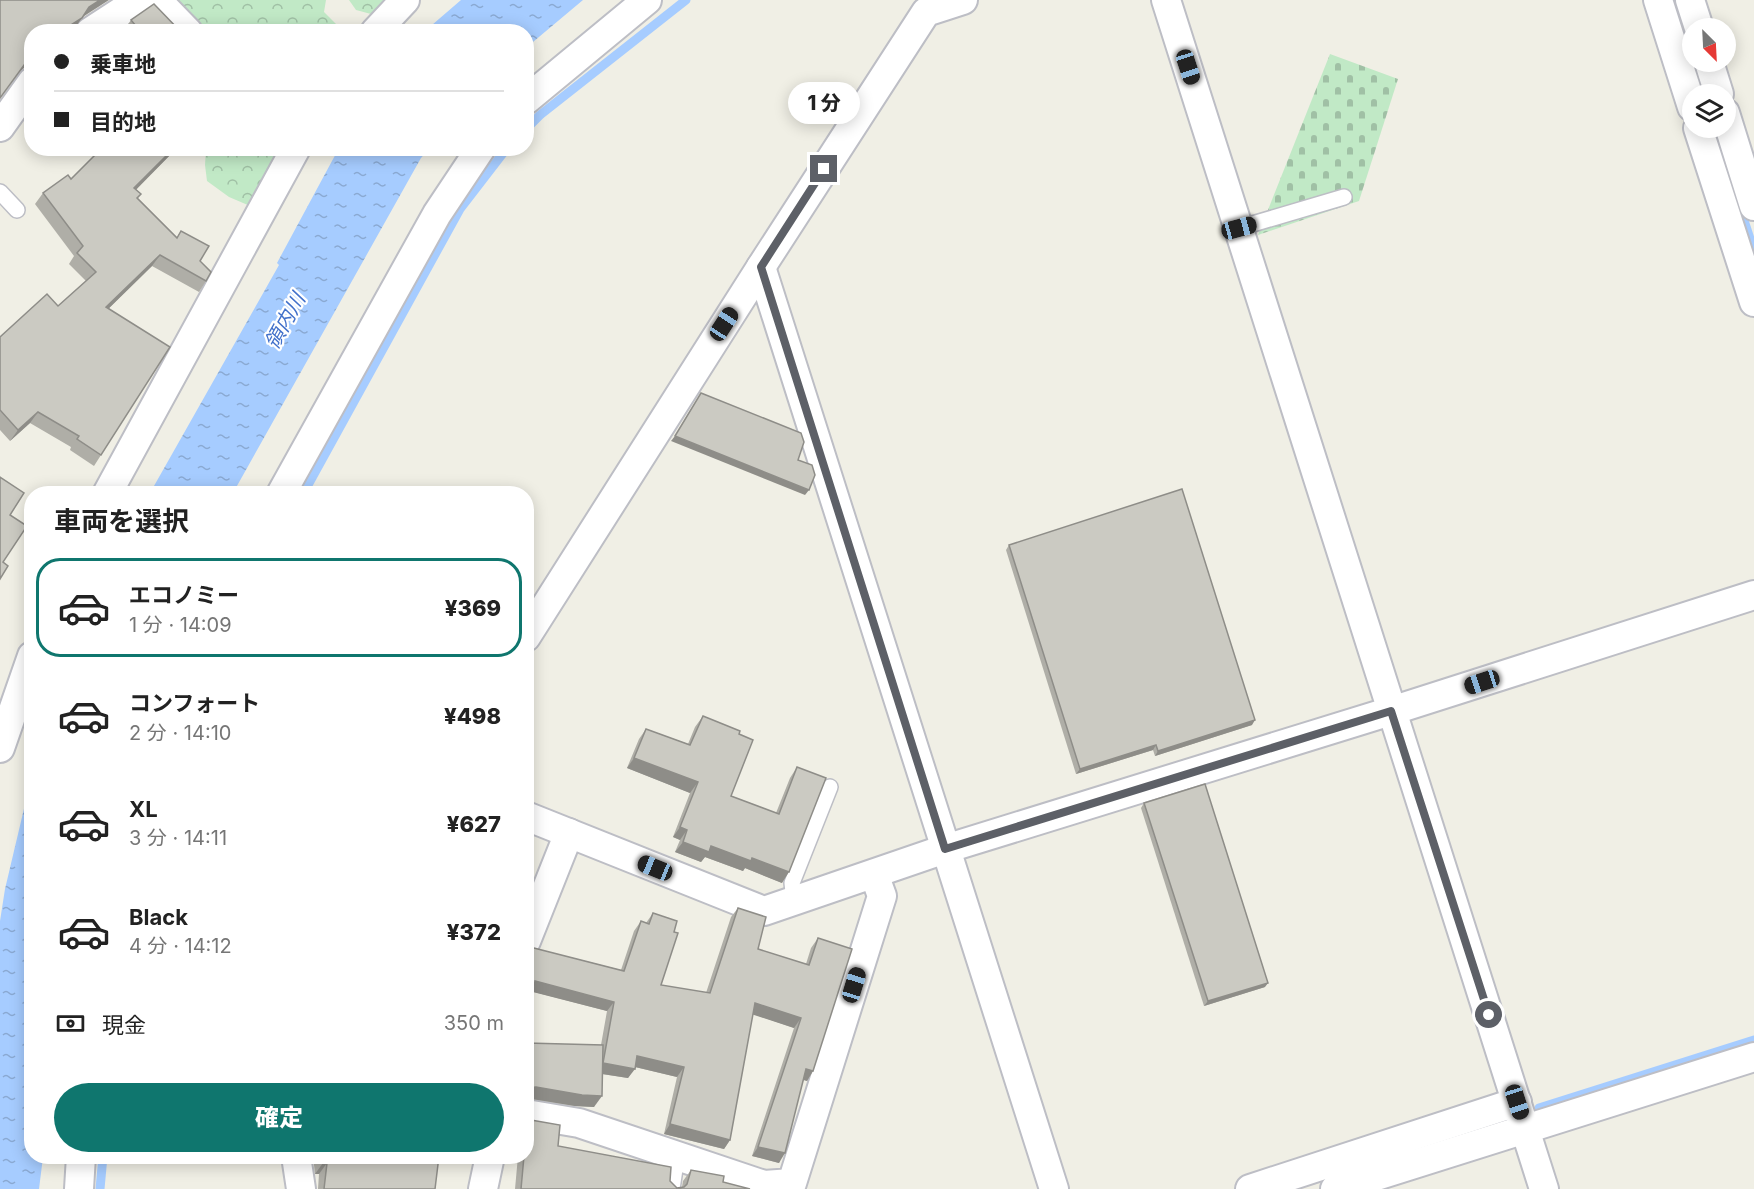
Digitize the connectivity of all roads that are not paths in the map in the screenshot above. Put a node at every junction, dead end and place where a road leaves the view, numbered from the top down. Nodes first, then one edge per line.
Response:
1 (139, 0) edge
2 (157, 0) edge
3 (405, 0) edge
4 (647, 0) edge
5 (963, 0) edge
6 (1166, 0) edge
7 (1658, 0) edge
8 (1690, 0) edge
9 (918, 6) edge
10 (1696, 18) edge
11 (102, 24) edge
12 (180, 24) edge
13 (382, 24) edge
14 (1685, 84) edge
15 (534, 93) edge
16 (24, 94) edge
17 (0, 128) edge
18 (1701, 138) edge
19 (1733, 138) edge
20 (292, 156) edge
21 (476, 156) edge
22 (0, 192) edge
23 (1344, 197) dead end
24 (1754, 206) edge
25 (17, 210) dead end
26 (1239, 228) junction
27 (761, 267) junction
28 (1754, 302) edge
29 (111, 486) edge
30 (285, 486) edge
31 (1754, 595) edge
32 (534, 624) edge
33 (24, 679) edge
34 (1391, 711) junction
35 (0, 748) edge
36 (830, 787) dead end
37 (534, 819) edge
38 (569, 833) junction
39 (945, 849) junction
40 (874, 874) junction
41 (794, 901) junction
42 (534, 921) edge
43 (1754, 1057) edge
44 (534, 1115) edge
45 (1521, 1116) junction
46 (677, 1156) junction
47 (81, 1164) edge
48 (297, 1164) edge
49 (488, 1164) edge
50 (764, 1187) edge
51 (79, 1189) edge
52 (301, 1189) edge
53 (483, 1189) edge
54 (672, 1189) edge
55 (1054, 1189) edge
56 (1250, 1189) edge
57 (1335, 1189) edge
58 (1544, 1189) edge

1 - 11 street
2 - 12 street
3 - 13 street
4 - 15 street
5 - 9 street
6 - 26 street
7 - 14 street
8 - 10 street
9 - 27 street
16 - 17 street
18 - 28 street
19 - 24 street
20 - 29 street
21 - 30 street
22 - 25 lane
23 - 26 lane
26 - 34 street
27 - 32 street
27 - 39 street
31 - 34 street
33 - 35 street
34 - 39 street
34 - 45 street
36 - 41 lane
37 - 38 street
38 - 41 street
38 - 42 street
39 - 40 street
39 - 55 street
40 - 41 street
40 - 50 street
43 - 45 street
44 - 46 street
45 - 56 street
45 - 57 street
45 - 58 street
46 - 50 street
46 - 54 lane
47 - 51 street
48 - 52 street
49 - 53 street

